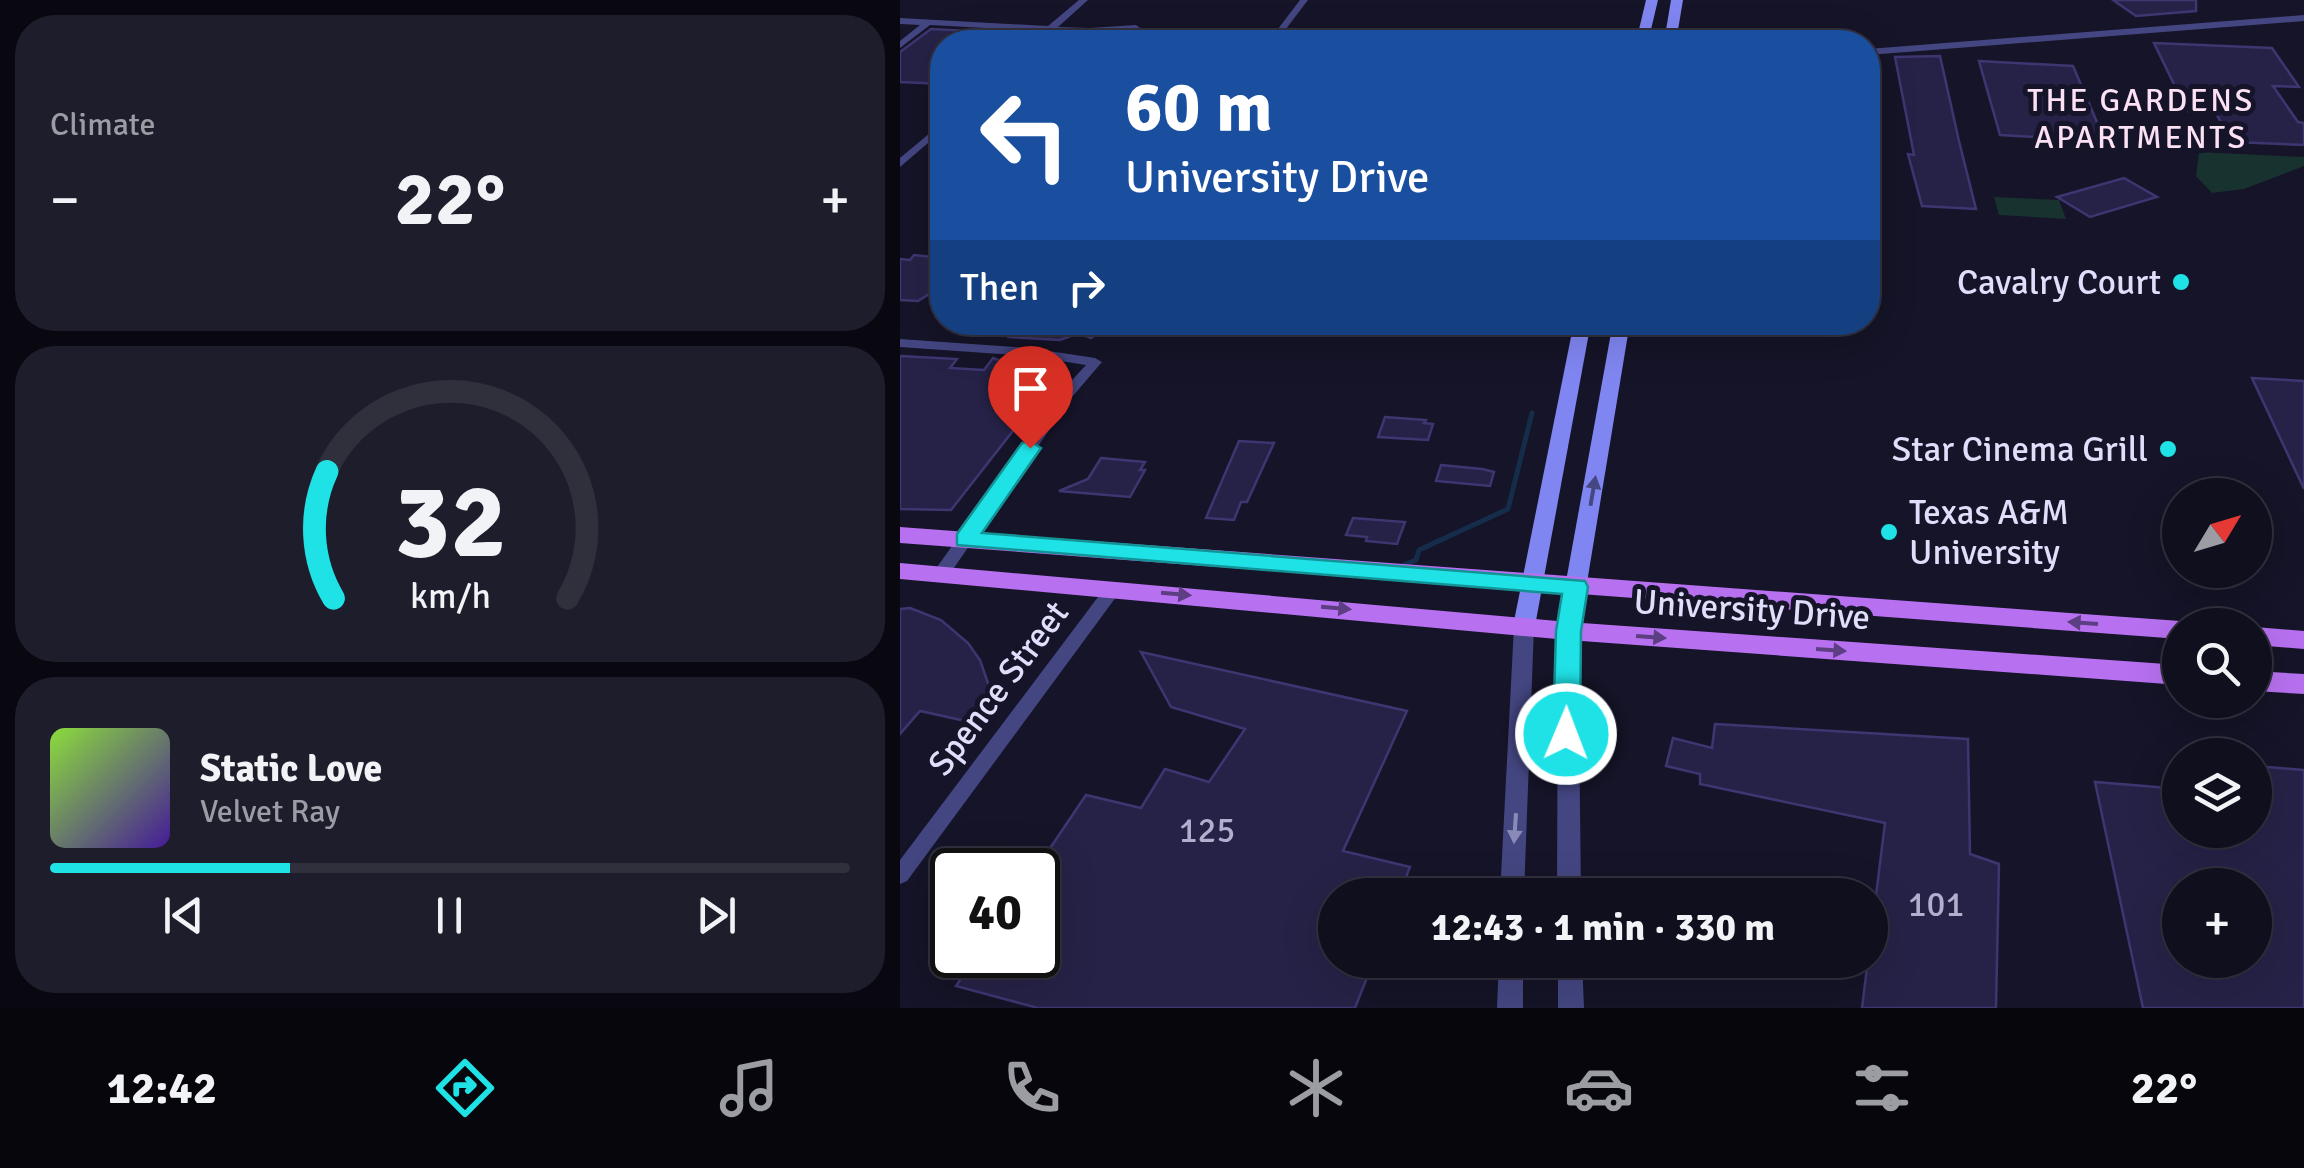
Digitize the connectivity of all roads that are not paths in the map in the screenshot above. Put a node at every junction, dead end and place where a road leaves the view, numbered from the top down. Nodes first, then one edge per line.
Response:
1 (1084, 0) edge
2 (1304, 0) edge
3 (1652, 0) edge
4 (1677, 0) edge
5 (2304, 18) edge
6 (900, 21) edge
7 (929, 22) junction
8 (1050, 28) junction
9 (1136, 28) dead end
10 (1281, 30) edge
11 (1645, 30) edge
12 (1672, 30) edge
13 (900, 44) edge
14 (1880, 51) edge
15 (930, 137) edge
16 (900, 164) edge
17 (1580, 335) edge
18 (1620, 335) edge
19 (900, 344) edge
20 (900, 535) edge
21 (966, 540) junction
22 (900, 571) edge
23 (941, 574) junction
24 (1532, 584) junction
25 (1576, 587) junction
26 (1113, 589) junction
27 (1524, 626) junction
28 (2162, 629) edge
29 (1568, 631) junction
30 (2272, 637) edge
31 (2304, 640) edge
32 (2162, 675) edge
33 (2272, 682) edge
34 (2304, 684) edge
35 (900, 875) edge
36 (1513, 878) edge
37 (1569, 878) edge
38 (1510, 978) edge
39 (1570, 978) edge
40 (1510, 1008) edge
41 (1570, 1008) edge

1 - 8 street
2 - 10 street
3 - 11 main road
4 - 12 main road
5 - 14 street
6 - 7 street
7 - 8 street
7 - 13 street
8 - 9 street
15 - 16 street
17 - 24 main road
25 -> 18 main road
19 - 21 street
20 - 21 main road, University Drive
21 - 23 street
21 - 24 main road, University Drive
22 - 23 main road, University Drive
23 - 26 main road, University Drive
24 - 25 main road, University Drive
24 - 27 main road
28 -> 25 main road, University Drive
25 - 29 main road
26 -> 27 main road, University Drive
26 - 35 street, Spence Street
27 - 29 main road, University Drive
27 -> 36 street
29 -> 32 main road, University Drive
29 - 37 street
30 - 31 main road
33 - 34 main road
38 - 40 street
39 - 41 street

